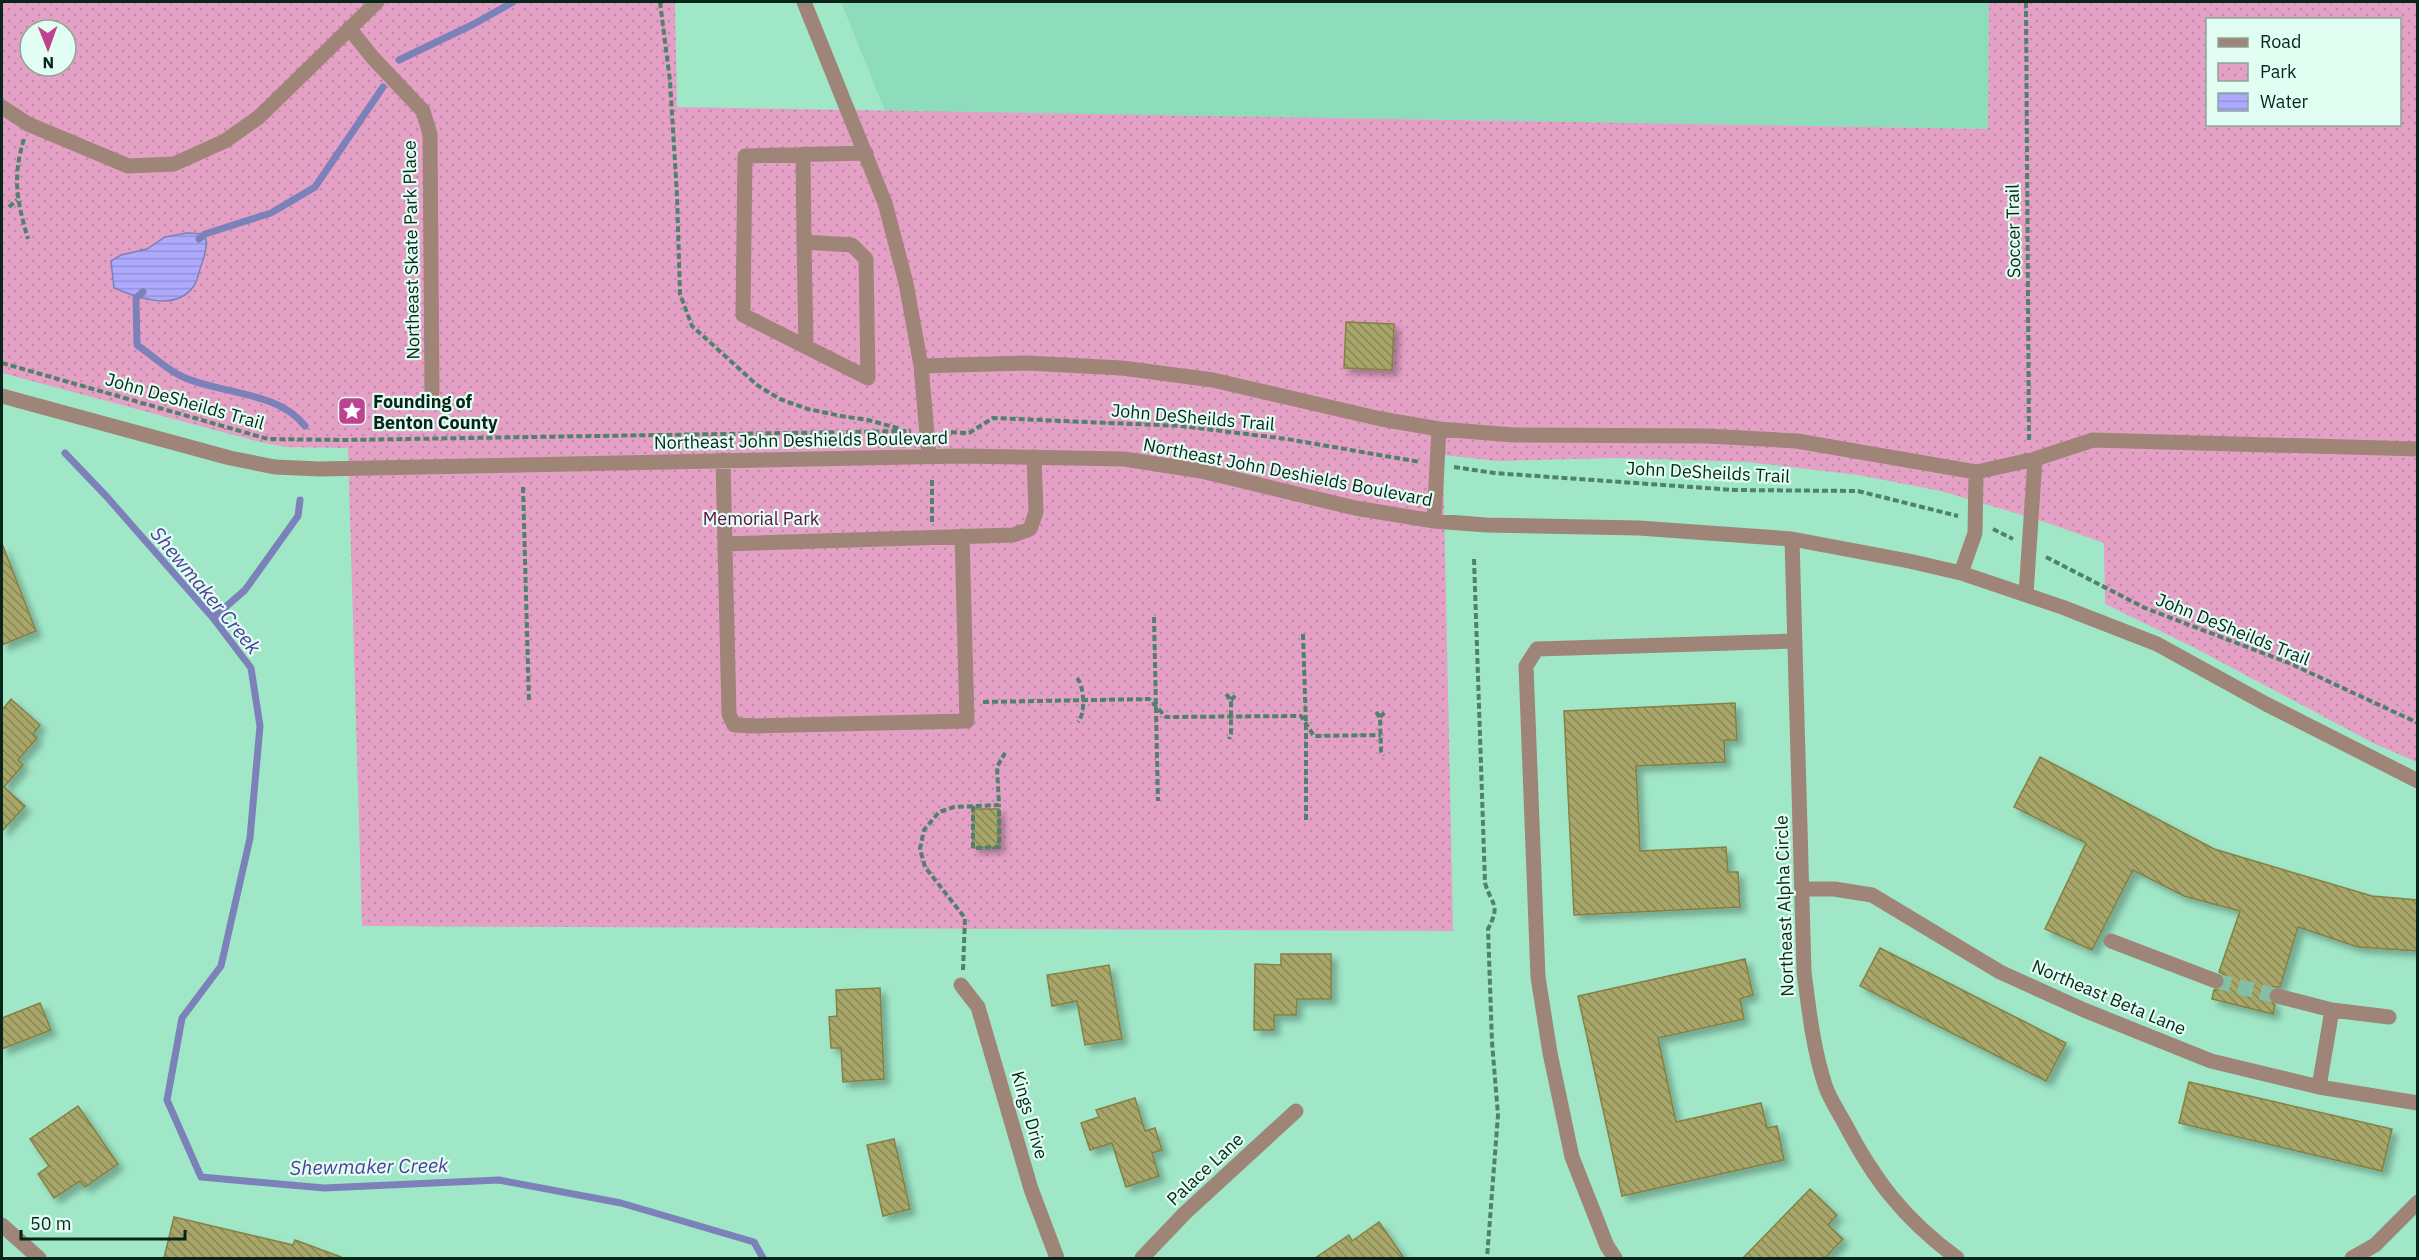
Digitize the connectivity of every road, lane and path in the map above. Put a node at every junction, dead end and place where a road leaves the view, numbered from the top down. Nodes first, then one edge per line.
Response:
1 (377, 2) edge
2 (804, 2) edge
3 (2026, 2) edge
4 (349, 28) junction
5 (2, 107) edge
6 (28, 124) junction
7 (866, 153) junction
8 (803, 154) junction
9 (17, 200) junction
10 (9, 207) dead end
11 (28, 239) dead end
12 (804, 242) junction
13 (806, 346) junction
14 (2, 363) edge
15 (921, 366) junction
16 (432, 392) dead end
17 (2, 396) edge
18 (1439, 429) junction
19 (904, 430) dead end
20 (956, 432) dead end
21 (2418, 449) edge
22 (929, 457) junction
23 (1034, 457) junction
24 (2035, 459) junction
25 (723, 460) junction
26 (1431, 464) dead end
27 (1452, 467) dead end
28 (1976, 472) junction
29 (932, 480) dead end
30 (523, 487) dead end
31 (1960, 517) dead end
32 (1434, 521) junction
33 (1988, 527) dead end
34 (962, 536) junction
35 (932, 537) junction
36 (1792, 539) junction
37 (2020, 542) dead end
38 (725, 544) junction
39 (2042, 554) dead end
40 (1474, 559) dead end
41 (1961, 573) junction
42 (2026, 594) junction
43 (1154, 617) dead end
44 (1303, 634) dead end
45 (1795, 641) junction
46 (1077, 678) dead end
47 (1085, 679) dead end
48 (1081, 683) junction
49 (1226, 694) dead end
50 (1236, 695) dead end
51 (1082, 700) junction
52 (1231, 700) junction
53 (1004, 701) dead end
54 (529, 703) dead end
55 (1156, 707) junction
56 (1376, 712) dead end
57 (1385, 712) dead end
58 (1380, 717) junction
59 (1231, 718) junction
60 (1078, 722) dead end
61 (2418, 723) edge
62 (1306, 725) junction
63 (1381, 735) junction
64 (1229, 739) dead end
65 (1005, 753) dead end
66 (1381, 754) dead end
67 (2418, 781) edge
68 (1158, 801) dead end
69 (999, 805) junction
70 (973, 806) junction
71 (1306, 821) dead end
72 (1802, 889) junction
73 (2111, 941) dead end
74 (2216, 981) tunnel mouth
75 (961, 985) joint
76 (2277, 996) tunnel mouth
77 (2332, 1010) junction
78 (2389, 1017) dead end
79 (2319, 1088) junction
80 (2418, 1103) edge
81 (1296, 1111) dead end
82 (2418, 1202) edge
83 (2, 1225) edge
84 (39, 1258) edge
85 (1057, 1258) edge
86 (1142, 1258) edge
87 (1487, 1258) edge
88 (1615, 1258) edge
89 (1957, 1258) edge
90 (2352, 1258) edge

1 - 4 street
2 - 7 street
3 - 24 path, Soccer Trail
4 - 6 street
4 - 16 street, Northeast Skate Park Place
5 - 6 street
6 - 9 path
7 - 8 street
7 - 15 street
8 - 12 street
8 - 13 street
9 - 10 path
9 - 11 path
12 - 13 street
12 - 13 street
14 - 19 path, John DeSheilds Trail
15 - 18 street
15 - 22 street
17 - 25 street, Northeast John Deshields Boulevard
18 - 28 street
18 - 32 street
20 - 26 path, John DeSheilds Trail
21 - 24 street
22 - 23 street, Northeast John Deshields Boulevard
22 - 25 street, Northeast John Deshields Boulevard
23 - 32 street, Northeast John Deshields Boulevard
23 - 34 street
24 - 28 street
24 - 42 street
25 - 38 street
27 - 31 path, John DeSheilds Trail
28 - 41 street
29 - 35 path
30 - 54 path
32 - 36 street, Northeast John Deshields Boulevard
33 - 37 path
34 - 35 street
34 - 38 street
35 - 38 street
36 - 41 street, Northeast John Deshields Boulevard
36 - 45 street, Northeast Alpha Circle
39 - 61 path, John DeSheilds Trail
40 - 87 path
41 - 42 street, Northeast John Deshields Boulevard
42 - 67 street, Northeast John Deshields Boulevard
43 - 55 path
44 - 62 path
45 - 72 street, Northeast Alpha Circle
45 - 88 street
46 - 48 path
47 - 48 path
48 - 51 path
49 - 52 path
50 - 52 path
51 - 53 path
51 - 55 path
51 - 60 path
52 - 59 path
55 - 59 path
55 - 68 path
56 - 58 path
57 - 58 path
58 - 63 path
59 - 62 path
59 - 64 path
62 - 63 path
62 - 71 path
63 - 66 path
65 - 69 path
69 - 70 path
69 - 70 path
70 - 75 path
72 - 79 street, Northeast Beta Lane
72 - 89 street, Northeast Alpha Circle
73 - 74 street
75 - 85 street, Kings Drive
76 - 77 street
77 - 78 street
77 - 79 street
79 - 80 street, Northeast Beta Lane
81 - 86 street, Palace Lane
82 - 90 street
83 - 84 street

